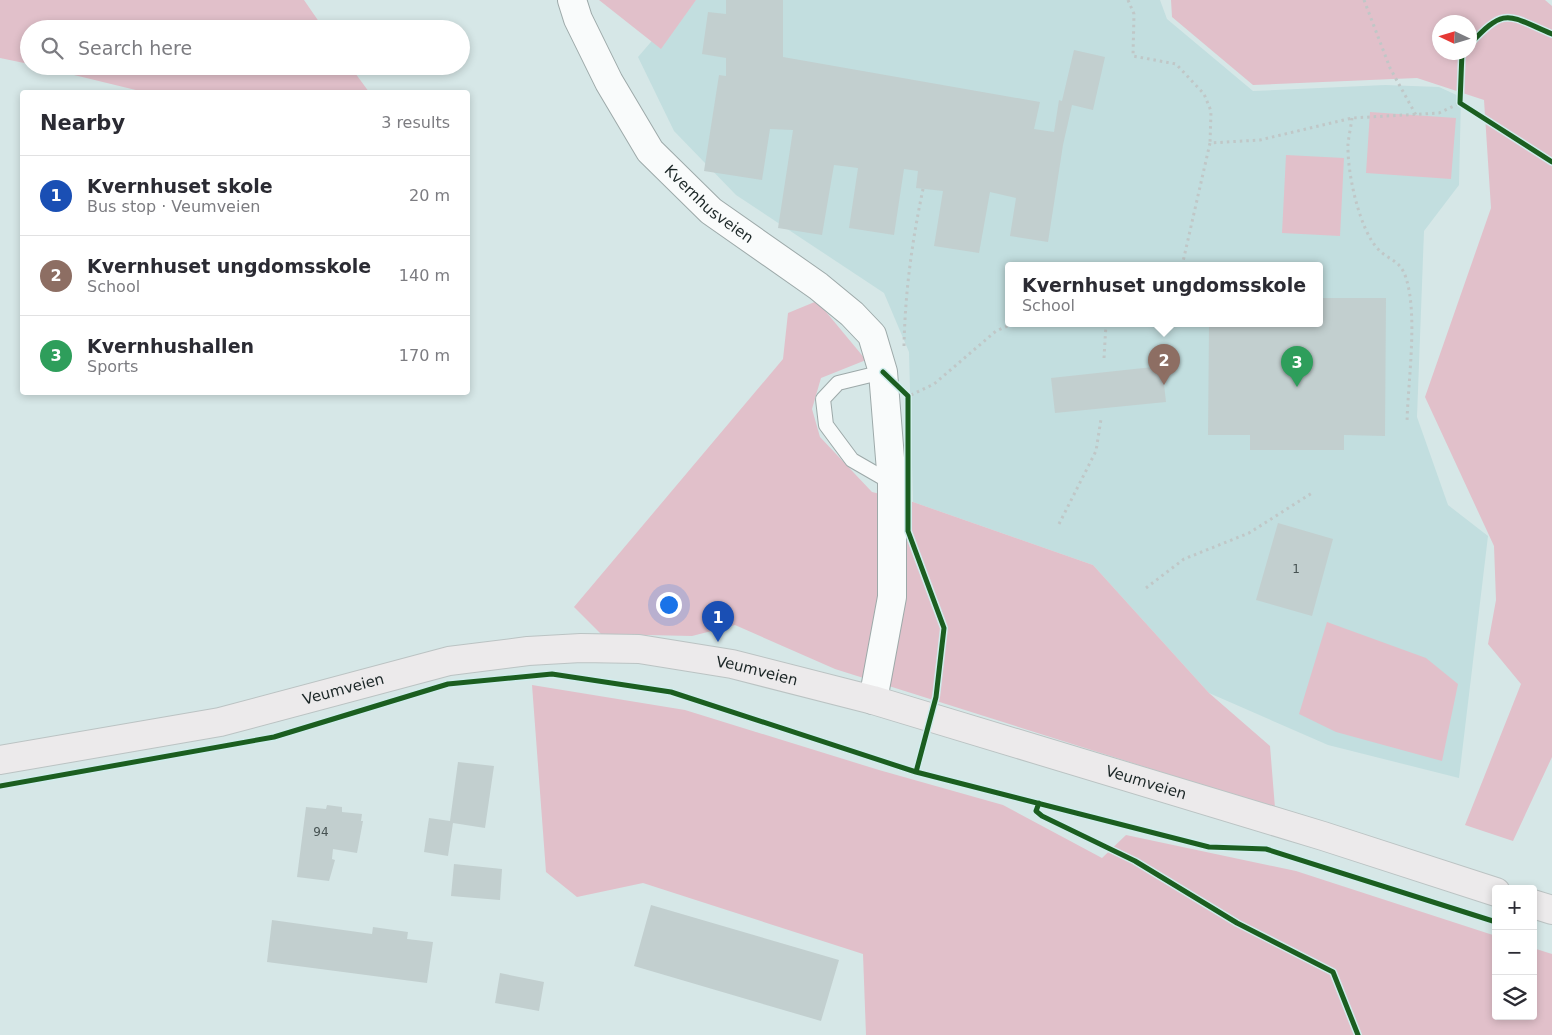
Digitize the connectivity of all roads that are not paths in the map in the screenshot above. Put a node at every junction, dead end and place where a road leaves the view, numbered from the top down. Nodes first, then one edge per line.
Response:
1 (572, 0) edge
2 (883, 372) junction
3 (892, 483) junction
4 (873, 700) junction
5 (0, 760) edge
6 (1492, 891) edge
7 (1537, 905) edge
8 (1552, 910) edge

1 - 2 street, Kvernhusveien
2 - 3 street, Kvernhusveien
2 - 3 lane
3 - 4 street, Kvernhusveien
4 - 5 main road, Veumveien
4 - 6 main road, Veumveien
7 - 8 main road

